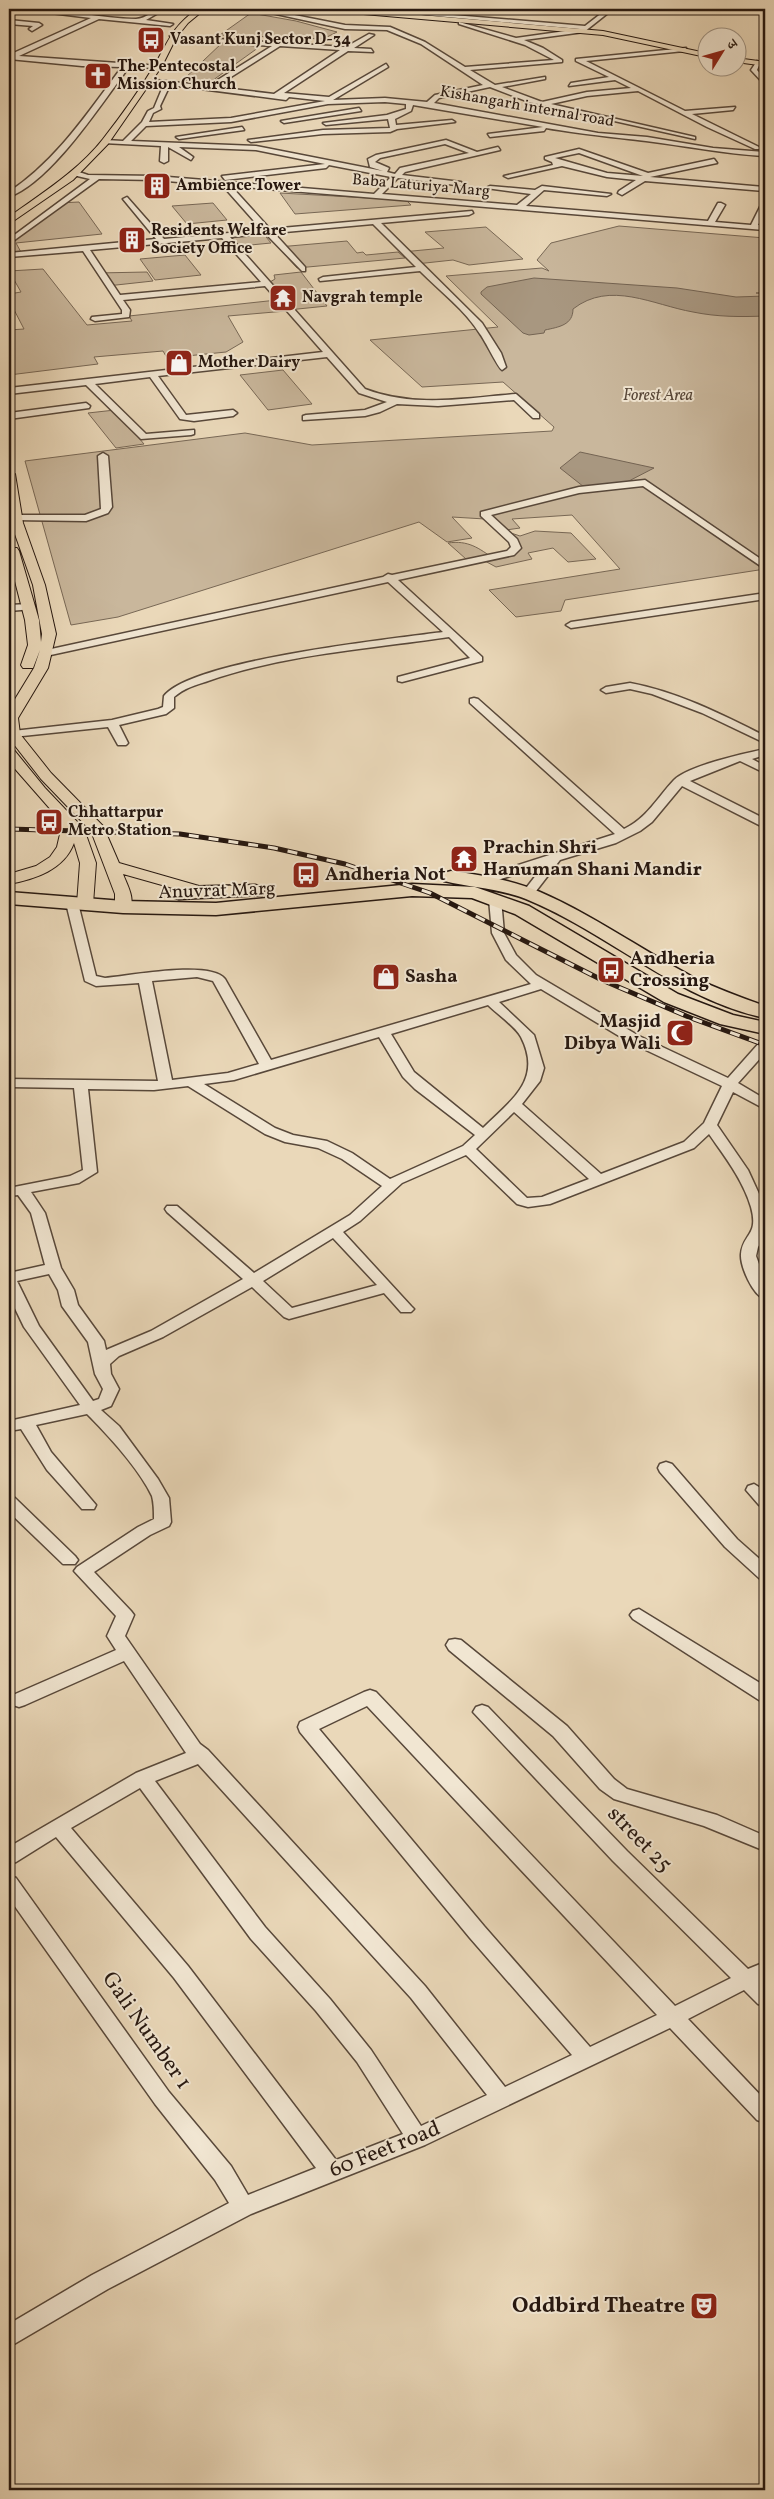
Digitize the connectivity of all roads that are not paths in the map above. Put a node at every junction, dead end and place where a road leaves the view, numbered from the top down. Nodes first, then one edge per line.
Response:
1 (22, 9) edge
2 (79, 9) edge
3 (162, 9) edge
4 (187, 9) edge
5 (201, 9) edge
6 (256, 9) edge
7 (329, 9) edge
8 (354, 9) edge
9 (363, 9) edge
10 (610, 9) edge
11 (117, 12) dead end
12 (69, 14) junction
13 (98, 17) junction
14 (106, 18) junction
15 (440, 18) junction
16 (174, 19) junction
17 (449, 19) junction
18 (139, 21) junction
19 (9, 22) edge
20 (388, 28) junction
21 (32, 29) dead end
22 (585, 30) junction
23 (396, 31) junction
24 (379, 34) dead end
25 (371, 35) dead end
26 (172, 37) junction
27 (160, 39) dead end
28 (514, 40) junction
29 (280, 44) junction
30 (347, 49) junction
31 (684, 49) junction
32 (371, 51) dead end
33 (696, 51) edge
34 (696, 52) edge
35 (10, 57) edge
36 (578, 60) junction
37 (560, 61) junction
38 (144, 62) junction
39 (746, 63) edge
40 (127, 65) junction
41 (761, 65) edge
42 (158, 66) junction
43 (385, 66) dead end
44 (466, 69) junction
45 (136, 75) dead end
46 (543, 78) dead end
47 (617, 78) junction
48 (149, 80) junction
49 (168, 82) junction
50 (765, 82) edge
51 (571, 85) dead end
52 (492, 86) junction
53 (209, 88) junction
54 (640, 89) junction
55 (328, 102) junction
56 (410, 102) junction
57 (429, 104) junction
58 (540, 104) junction
59 (549, 106) junction
60 (489, 108) dead end
61 (733, 108) dead end
62 (530, 110) dead end
63 (520, 113) dead end
64 (684, 113) junction
65 (411, 114) dead end
66 (511, 115) junction
67 (498, 118) junction
68 (231, 120) junction
69 (284, 121) dead end
70 (452, 122) dead end
71 (326, 123) dead end
72 (144, 124) junction
73 (630, 124) junction
74 (393, 127) junction
75 (558, 127) junction
76 (242, 129) junction
77 (490, 134) dead end
78 (603, 135) junction
79 (251, 140) junction
80 (584, 141) dead end
81 (105, 142) junction
82 (130, 142) junction
83 (165, 144) junction
84 (173, 144) junction
85 (256, 148) junction
86 (498, 149) dead end
87 (736, 151) junction
88 (765, 153) edge
89 (477, 154) junction
90 (191, 158) dead end
91 (545, 160) dead end
92 (164, 161) dead end
93 (714, 161) dead end
94 (334, 164) junction
95 (559, 166) junction
96 (76, 173) junction
97 (58, 174) dead end
98 (396, 174) junction
99 (508, 176) dead end
100 (96, 178) junction
101 (643, 178) junction
102 (30, 181) junction
103 (39, 182) dead end
104 (202, 182) junction
105 (226, 184) junction
106 (461, 184) dead end
107 (490, 188) dead end
108 (765, 190) edge
109 (535, 192) junction
110 (622, 193) dead end
111 (607, 194) dead end
112 (9, 195) edge
113 (376, 196) junction
114 (127, 199) dead end
115 (721, 205) dead end
116 (765, 205) edge
117 (450, 207) dead end
118 (519, 208) junction
119 (469, 213) dead end
120 (444, 215) junction
121 (9, 217) edge
122 (374, 221) junction
123 (31, 222) dead end
124 (710, 224) junction
125 (753, 227) junction
126 (765, 228) edge
127 (266, 231) junction
128 (224, 235) junction
129 (162, 241) junction
130 (9, 242) edge
131 (85, 248) junction
132 (9, 255) edge
133 (302, 269) dead end
134 (420, 269) junction
135 (323, 279) dead end
136 (266, 284) junction
137 (118, 298) junction
138 (95, 320) dead end
139 (328, 354) junction
140 (502, 367) dead end
141 (152, 374) junction
142 (88, 382) junction
143 (9, 391) edge
144 (395, 401) junction
145 (86, 406) dead end
146 (233, 413) dead end
147 (9, 416) edge
148 (536, 416) dead end
149 (306, 418) dead end
150 (191, 432) dead end
151 (103, 456) dead end
152 (9, 474) edge
153 (16, 518) junction
154 (9, 539) edge
155 (765, 566) edge
156 (388, 578) junction
157 (765, 596) edge
158 (29, 607) junction
159 (9, 608) edge
160 (571, 625) dead end
161 (451, 634) junction
162 (46, 654) junction
163 (402, 679) dead end
164 (606, 690) dead end
165 (9, 695) edge
166 (474, 701) dead end
167 (112, 723) junction
168 (13, 734) junction
169 (765, 740) edge
170 (122, 743) dead end
171 (765, 752) edge
172 (9, 753) edge
173 (740, 757) junction
174 (765, 770) edge
175 (680, 781) junction
176 (66, 820) junction
177 (765, 824) edge
178 (624, 834) junction
179 (556, 858) junction
180 (111, 866) junction
181 (9, 880) edge
182 (488, 880) junction
183 (9, 885) edge
184 (529, 892) junction
185 (208, 894) junction
186 (9, 898) edge
187 (495, 898) junction
188 (82, 900) junction
189 (123, 900) junction
190 (145, 979) junction
191 (541, 985) junction
192 (490, 1001) junction
193 (765, 1012) edge
194 (765, 1028) edge
195 (382, 1032) junction
196 (765, 1045) edge
197 (267, 1066) junction
198 (191, 1082) junction
199 (9, 1083) edge
200 (730, 1084) junction
201 (166, 1085) junction
202 (81, 1086) junction
203 (765, 1105) edge
204 (515, 1106) junction
205 (710, 1125) junction
206 (484, 1135) junction
207 (468, 1150) junction
208 (599, 1180) junction
209 (390, 1185) junction
210 (15, 1191) edge
211 (172, 1209) dead end
212 (334, 1231) junction
213 (53, 1268) junction
214 (9, 1280) edge
215 (253, 1280) junction
216 (387, 1287) junction
217 (765, 1294) edge
218 (406, 1309) dead end
219 (102, 1364) junction
220 (90, 1408) junction
221 (26, 1422) junction
222 (9, 1426) edge
223 (666, 1468) dead end
224 (9, 1502) edge
225 (88, 1505) dead end
226 (69, 1560) dead end
227 (765, 1574) edge
228 (639, 1614) dead end
229 (455, 1645) dead end
230 (128, 1652) junction
231 (765, 1696) edge
232 (19, 1700) dead end
233 (482, 1712) dead end
234 (201, 1755) junction
235 (143, 1778) junction
236 (58, 1826) junction
237 (765, 1844) edge
238 (9, 1858) edge
239 (9, 1883) edge
240 (765, 1970) edge
241 (745, 1978) junction
242 (765, 1998) edge
243 (671, 2018) junction
244 (587, 2058) junction
245 (502, 2099) junction
246 (765, 2114) edge
247 (417, 2138) junction
248 (332, 2172) junction
249 (243, 2207) junction
250 (9, 2336) edge

1 - 12 street
2 - 12 street
3 - 18 street
4 - 16 main road
5 - 26 main road
6 - 20 street
7 - 15 main road
8 - 22 main road
9 - 22 street
10 - 22 street
11 - 14 street
12 - 13 street
13 - 14 street
13 - 35 street
14 - 18 street
15 - 17 main road
15 - 20 street
16 - 18 street
16 - 27 main road
17 - 22 main road
17 - 28 street
19 - 21 street
20 - 23 street
22 - 28 street
22 - 31 main road
22 - 33 main road
23 - 24 street
23 - 44 street
25 - 30 street
26 - 29 street
26 - 42 main road
28 - 37 street
29 - 30 street
29 - 53 street
30 - 32 street
30 - 43 street
31 - 34 main road
31 - 36 street
35 - 40 street
36 - 37 street
36 - 47 street
37 - 44 street
38 - 40 street
38 - 42 street
38 - 45 main road
39 - 41 main road
40 - 102 street
41 - 50 street
42 - 48 main road
44 - 52 street
46 - 52 street
47 - 51 street
47 - 54 street
48 - 49 street
48 - 81 main road
49 - 53 street
49 - 72 street
52 - 57 street
52 - 58 street
53 - 55 street
54 - 58 street
54 - 64 street
55 - 56 street, Kishangarh internal road
55 - 68 street
56 - 57 street, Kishangarh internal road
56 - 69 street
56 - 71 street
57 - 67 street, Kishangarh internal road
58 - 59 street
59 - 62 street
59 - 73 street
60 - 66 street
61 - 64 street
63 - 66 street
64 - 88 street
65 - 74 street
66 - 67 street
67 - 75 street, Kishangarh internal road
68 - 72 street
68 - 76 street
70 - 74 street
72 - 82 street
73 - 78 street
73 - 87 street
74 - 79 street
75 - 77 street
75 - 78 street, Kishangarh internal road
76 - 79 street
76 - 82 street
78 - 80 street
78 - 87 street, Kishangarh internal road
79 - 85 street
81 - 82 street
81 - 96 main road
82 - 83 street
83 - 84 street
83 - 92 street
84 - 85 street
84 - 90 street
85 - 94 street
86 - 89 street
87 - 88 street
89 - 98 street
89 - 98 street
91 - 95 street
93 - 101 street
94 - 98 street
94 - 104 street
95 - 99 street
95 - 101 street
96 - 100 street, Baba Laturiya Marg
96 - 121 main road
97 - 121 main road
98 - 106 street
98 - 113 street
100 - 104 street, Baba Laturiya Marg
100 - 130 street
101 - 101 street
101 - 108 street
101 - 110 street
102 - 103 street
102 - 112 street
104 - 105 street, Baba Laturiya Marg
105 - 113 street, Baba Laturiya Marg
105 - 127 street
107 - 109 street
109 - 111 street
109 - 118 street
113 - 118 street, Baba Laturiya Marg
114 - 129 street
115 - 124 street
116 - 125 street
117 - 120 street
118 - 124 street, Baba Laturiya Marg
119 - 120 street
120 - 122 street
121 - 123 street
122 - 127 street
122 - 134 street
124 - 125 street, Baba Laturiya Marg
125 - 126 street, Baba Laturiya Marg
127 - 128 street
127 - 133 street
128 - 129 street
128 - 136 street
129 - 131 street
131 - 132 street
131 - 137 street
134 - 135 street
134 - 140 street
136 - 137 street
136 - 139 street
137 - 138 street
139 - 141 street
139 - 144 street
141 - 142 street
141 - 146 street
142 - 143 street
142 - 150 street
144 - 148 street
144 - 149 street
145 - 147 street
151 - 153 street
152 - 153 main road
153 - 162 main road
154 - 158 main road
155 - 156 street
156 - 161 street
156 - 162 street
157 - 160 street
158 - 159 street
158 - 165 main road
161 - 163 street
161 - 167 street
162 - 168 main road
164 - 169 street
166 - 178 street
167 - 168 street
167 - 170 street
168 - 180 main road
171 - 173 street
172 - 176 main road
173 - 174 street
173 - 175 street
175 - 177 street
175 - 178 street
176 - 181 main road
176 - 188 main road
178 - 179 street
179 - 182 street
179 - 184 street
180 - 185 main road
180 - 189 main road
182 - 184 highway, Anuvrat Marg
182 - 185 highway, Anuvrat Marg
183 - 188 highway
184 - 193 highway, Anuvrat Marg
185 - 189 highway, Anuvrat Marg
186 - 188 highway
187 - 189 highway, Anuvrat Marg
187 - 191 street
187 - 194 highway, Anuvrat Marg
188 - 189 highway
188 - 190 street
190 - 197 street
190 - 201 street
191 - 192 street
191 - 200 street
192 - 195 street
192 - 204 street
195 - 197 street
195 - 206 street
196 - 200 street
197 - 198 street
198 - 201 street
198 - 209 street
199 - 202 street
200 - 203 street
200 - 205 street
201 - 202 street
202 - 210 street
204 - 206 street
204 - 208 street
205 - 208 street
205 - 217 street
206 - 207 street
207 - 208 street
207 - 209 street
209 - 212 street
210 - 213 street
211 - 215 street
212 - 215 street
212 - 216 street
213 - 214 street
213 - 219 street
214 - 220 street
215 - 216 street
215 - 219 street
216 - 218 street
219 - 220 street
220 - 221 street
220 - 230 street
221 - 222 street
221 - 225 street
223 - 227 street
224 - 226 street
228 - 231 street
229 - 237 street
230 - 232 street
230 - 234 street
233 - 241 street, street 25
234 - 235 street
234 - 245 street
235 - 236 street
235 - 247 street
236 - 238 street
236 - 248 street
239 - 249 street, Gali Number 1
240 - 241 street, 60 Feet road
241 - 242 street, street 25
241 - 243 street, 60 Feet road
243 - 244 street, 60 Feet road
243 - 244 street
243 - 246 street
244 - 245 street, 60 Feet road
245 - 247 street, 60 Feet road
247 - 248 street, 60 Feet road
248 - 249 street, 60 Feet road
249 - 250 street, 60 Feet road

